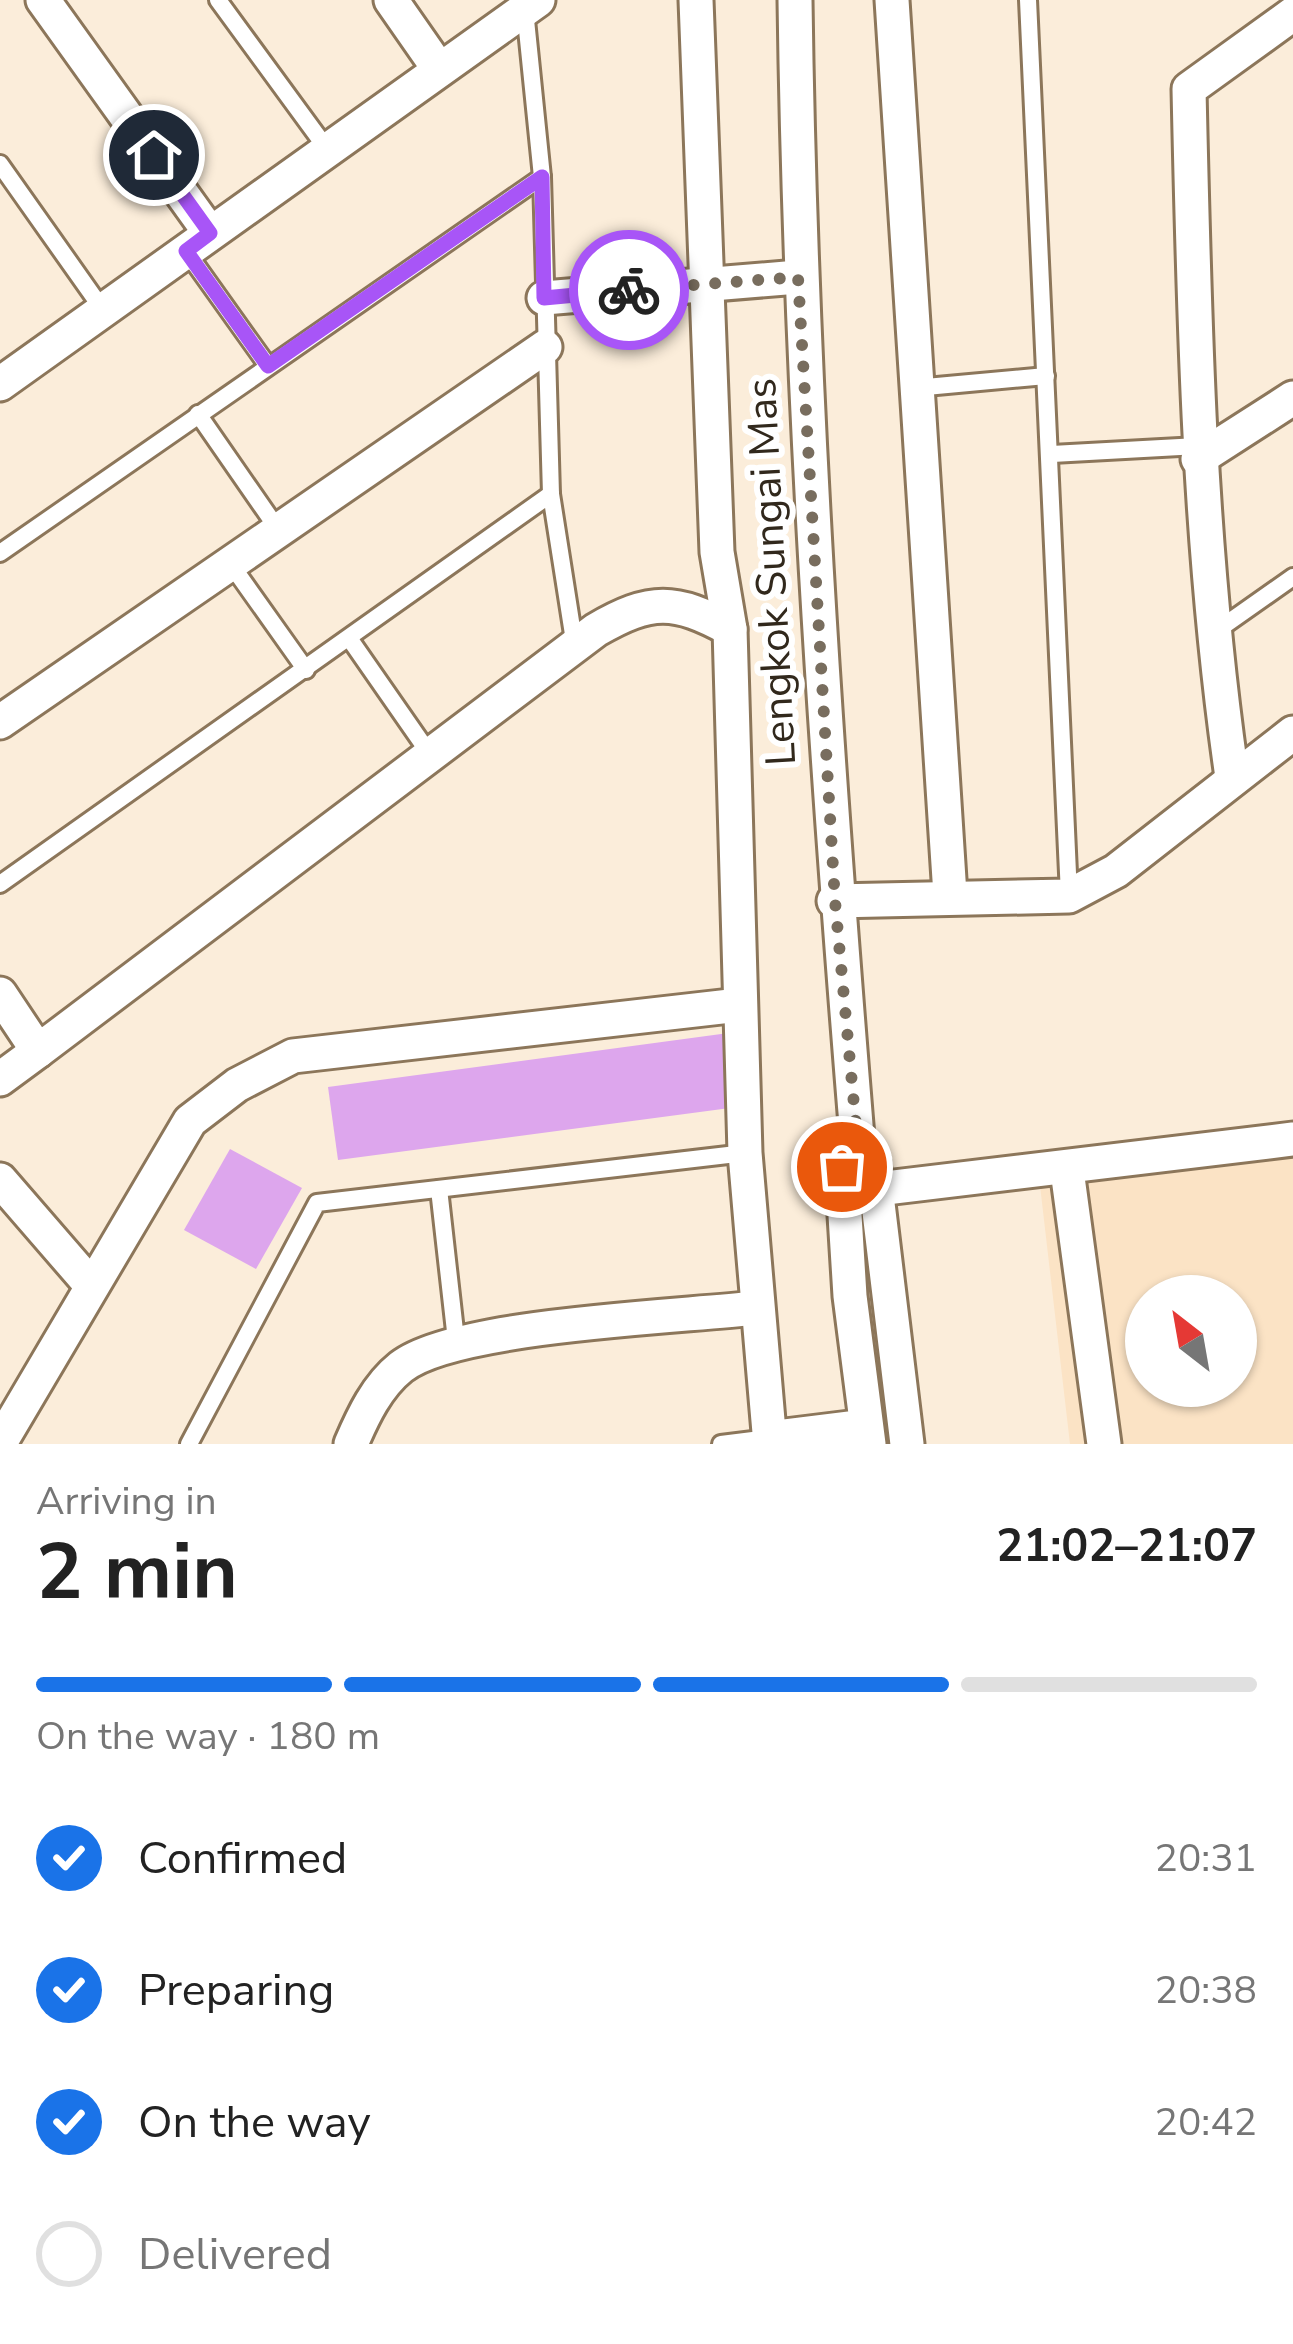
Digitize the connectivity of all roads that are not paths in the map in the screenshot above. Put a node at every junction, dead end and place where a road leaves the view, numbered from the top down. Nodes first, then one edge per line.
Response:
1 (43, 0) edge
2 (218, 0) edge
3 (391, 0) edge
4 (696, 0) edge
5 (795, 0) edge
6 (892, 0) edge
7 (1031, 2) edge
8 (532, 4) edge
9 (1289, 26) edge
10 (439, 69) junction
11 (327, 149) junction
12 (0, 164) edge
13 (542, 177) junction
14 (198, 242) junction
15 (798, 277) junction
16 (709, 281) junction
17 (544, 298) junction
18 (103, 310) junction
19 (545, 347) junction
20 (268, 366) junction
21 (1046, 376) junction
22 (1, 382) edge
23 (914, 388) junction
24 (1293, 398) edge
25 (198, 414) junction
26 (1198, 452) junction
27 (1052, 454) junction
28 (551, 494) junction
29 (277, 528) junction
30 (0, 553) edge
31 (229, 562) junction
32 (1293, 577) edge
33 (730, 629) junction
34 (1211, 634) junction
35 (349, 638) junction
36 (575, 646) junction
37 (306, 670) junction
38 (0, 722) edge
39 (1293, 733) edge
40 (431, 756) junction
41 (1232, 777) junction
42 (0, 884) edge
43 (950, 895) junction
44 (1069, 896) junction
45 (835, 901) junction
46 (0, 994) edge
47 (740, 1005) junction
48 (38, 1051) junction
49 (0, 1078) edge
50 (1293, 1139) edge
51 (745, 1154) junction
52 (1067, 1170) junction
53 (0, 1180) edge
54 (439, 1189) junction
55 (860, 1190) junction
56 (90, 1284) junction
57 (754, 1308) junction
58 (456, 1340) junction
59 (867, 1435) edge
60 (770, 1441) edge
61 (0, 1443) edge
62 (189, 1444) edge
63 (351, 1444) edge
64 (721, 1444) edge
65 (907, 1444) edge
66 (1104, 1444) edge

1 - 14 street
2 - 11 lane
3 - 10 street
4 - 16 street
5 - 15 street, Lengkok Sungai Mas
6 - 23 street
7 - 21 lane
8 - 10 street
8 - 13 lane
9 - 26 street
10 - 11 street
11 - 14 street
12 - 18 lane
13 - 17 lane
13 - 20 lane
14 - 18 street
14 - 20 lane
15 - 16 street
15 - 45 street, Lengkok Sungai Mas
16 - 17 street
16 - 33 street
17 - 19 lane
18 - 22 street
19 - 28 lane
19 - 29 street
20 - 25 lane
21 - 23 lane
21 - 27 lane
23 - 43 street
24 - 26 street
25 - 29 lane
25 - 30 lane
26 - 27 lane
26 - 34 street
27 - 44 lane
28 - 35 lane
28 - 36 lane
29 - 31 street
31 - 37 lane
31 - 38 street
32 - 34 lane
33 - 36 street
33 - 47 street
34 - 41 street
35 - 37 lane
35 - 40 lane
36 - 40 street
37 - 42 lane
39 - 41 street
40 - 48 street
41 - 44 street
43 - 44 street
43 - 45 street
45 - 55 street, Lengkok Sungai Mas
46 - 48 street
47 - 51 street
47 - 56 street
48 - 49 street
50 - 52 street
51 - 54 lane
51 - 57 street
52 - 55 street
52 - 66 street
53 - 56 street
54 - 58 lane
54 - 62 lane
55 - 59 street, Lengkok Sungai Mas
55 - 65 street, Lengkok Sungai Mas
56 - 61 street
57 - 58 street
57 - 60 street
58 - 63 street
59 - 60 street
60 - 64 lane

